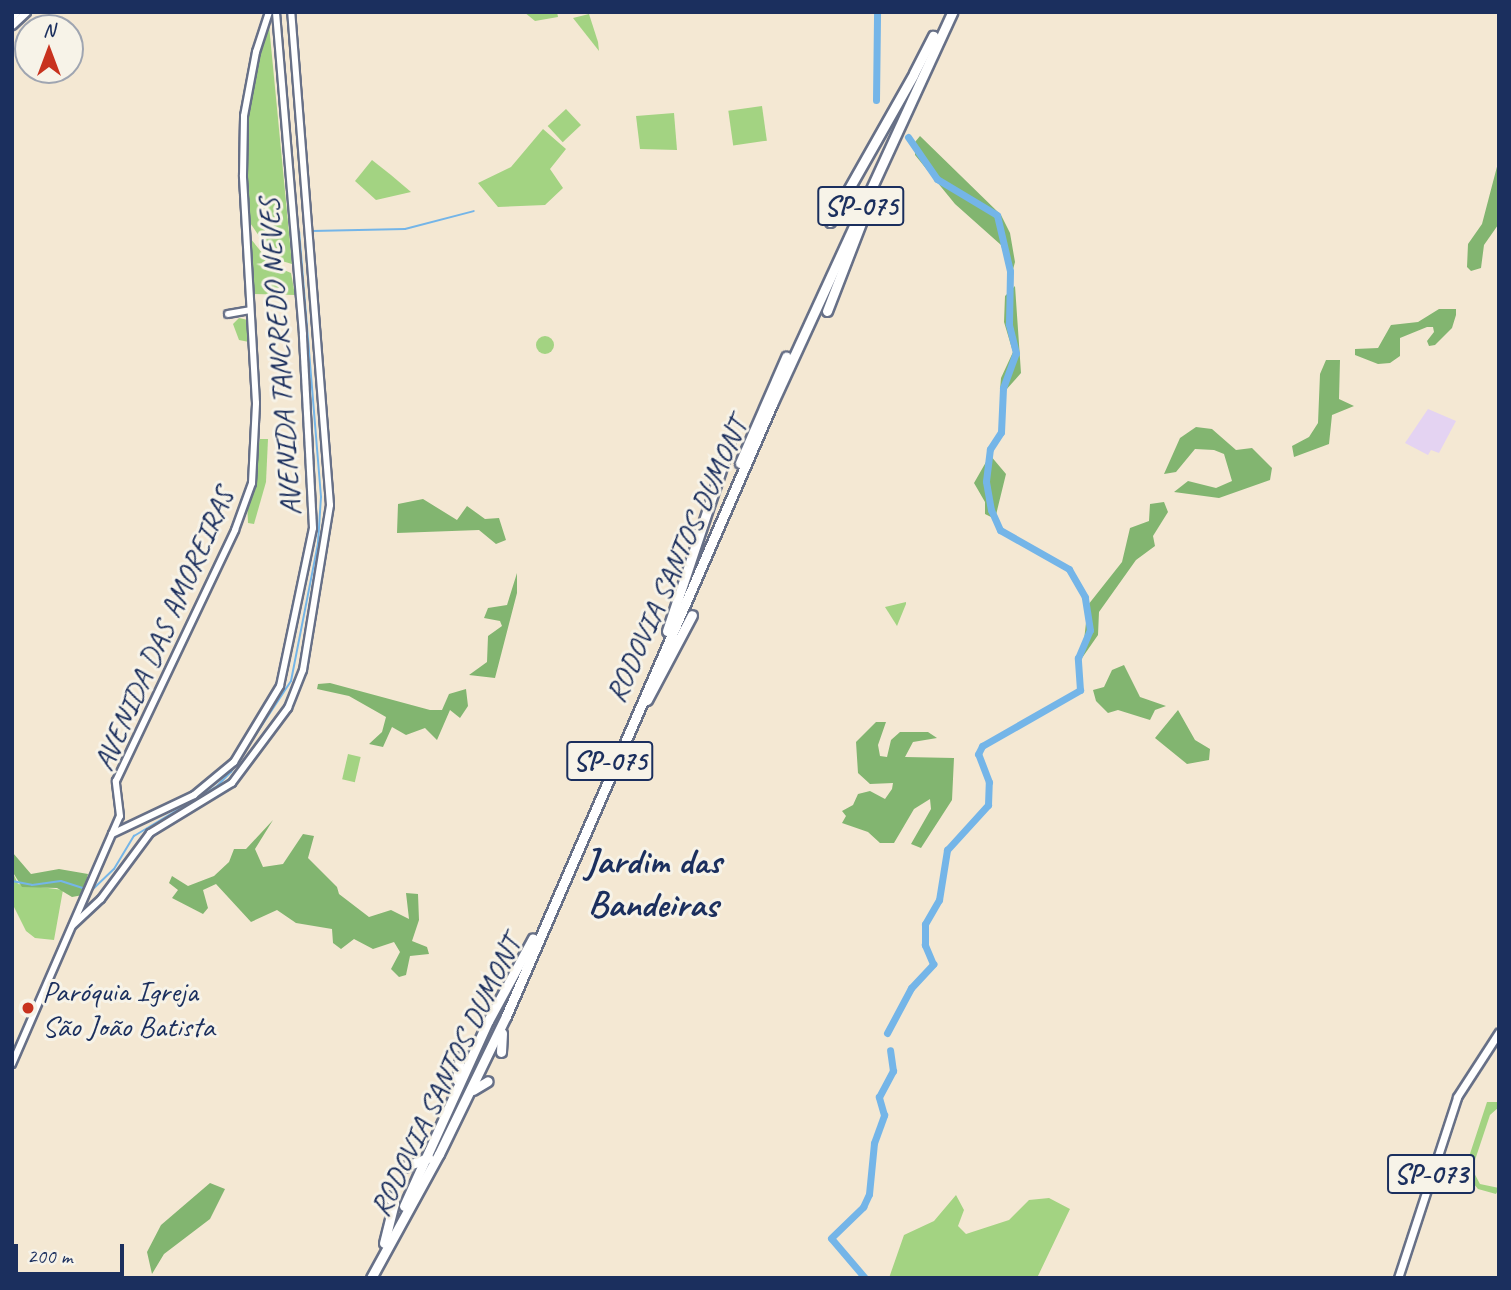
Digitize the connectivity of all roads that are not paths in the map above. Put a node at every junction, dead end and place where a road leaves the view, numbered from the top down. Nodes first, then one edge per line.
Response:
1 (26, 12) edge
2 (273, 12) edge
3 (290, 12) edge
4 (945, 12) edge
5 (952, 12) edge
6 (12, 25) edge
7 (913, 75) junction
8 (893, 132) junction
9 (830, 222) dead end
10 (827, 311) dead end
11 (250, 313) junction
12 (229, 318) dead end
13 (770, 401) junction
14 (758, 427) junction
15 (730, 443) dead end
16 (692, 615) dead end
17 (667, 631) junction
18 (628, 731) junction
19 (116, 826) junction
20 (124, 829) junction
21 (112, 834) junction
22 (71, 926) junction
23 (506, 1016) junction
24 (1499, 1032) edge
25 (501, 1052) dead end
26 (460, 1057) dead end
27 (12, 1064) edge
28 (488, 1081) dead end
29 (455, 1093) junction
30 (470, 1095) junction
31 (428, 1158) junction
32 (404, 1167) dead end
33 (388, 1196) dead end
34 (384, 1243) junction
35 (365, 1278) edge
36 (371, 1278) edge
37 (1398, 1278) edge

1 - 6 main road
2 - 11 main road, AVENIDA DAS AMOREIRAS
2 - 20 main road, AVENIDA TANCREDO NEVES
3 - 22 main road
4 - 7 highway, RODOVIA SANTOS DUMONT / SP-075
5 - 8 highway, RODOVIA SANTOS DUMONT / SP-075
7 - 9 highway
7 - 13 highway, RODOVIA SANTOS DUMONT / SP-075
8 - 10 highway
8 - 13 highway, RODOVIA SANTOS DUMONT / SP-075
11 - 12 main road
11 - 19 main road, AVENIDA DAS AMOREIRAS
13 - 14 highway, RODOVIA SANTOS DUMONT / SP-075
14 - 17 highway, RODOVIA SANTOS DUMONT / SP-075
14 - 18 highway, RODOVIA SANTOS DUMONT / SP-075
15 - 17 highway
16 - 18 highway
17 - 29 highway, RODOVIA SANTOS DUMONT / SP-075
18 - 23 highway, RODOVIA SANTOS DUMONT / SP-075
19 - 20 main road
19 - 21 main road, AVENIDA DAS AMOREIRAS
20 - 21 main road, AVENIDA TANCREDO NEVES
21 - 22 main road, AVENIDA DAS AMOREIRAS
22 - 27 main road, AVENIDA DAS AMOREIRAS
23 - 25 highway
23 - 30 highway, RODOVIA SANTOS DUMONT / SP-075
24 - 37 main road, SP-073
26 - 29 highway
28 - 30 highway
29 - 31 highway, RODOVIA SANTOS DUMONT / SP-075
30 - 36 highway, RODOVIA SANTOS DUMONT / SP-075
31 - 32 highway
31 - 34 highway, RODOVIA SANTOS DUMONT / SP-075
33 - 34 highway
34 - 35 highway, RODOVIA SANTOS DUMONT / SP-075

